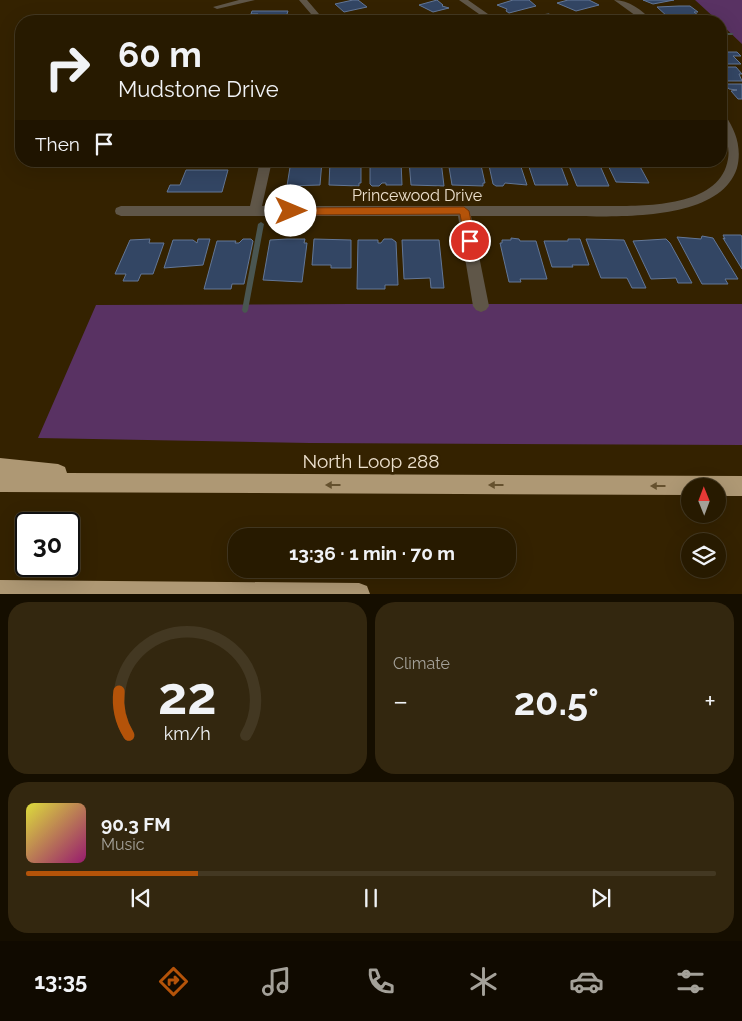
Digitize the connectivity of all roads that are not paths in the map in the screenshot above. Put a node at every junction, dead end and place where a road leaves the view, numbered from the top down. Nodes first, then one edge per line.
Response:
1 (251, 0) edge
2 (303, 0) edge
3 (463, 0) edge
4 (618, 0) edge
5 (218, 7) dead end
6 (317, 15) edge
7 (485, 15) edge
8 (641, 15) edge
9 (727, 130) edge
10 (265, 167) edge
11 (120, 211) dead end
12 (255, 211) junction
13 (464, 211) junction
14 (481, 306) dead end
15 (0, 468) edge
16 (0, 482) edge
17 (219, 484) junction
18 (742, 486) edge
19 (0, 591) edge
20 (359, 594) edge

1 - 5 street
2 - 6 street
3 - 7 street
4 - 8 street
9 - 13 street, Princewood Drive
10 - 12 street
11 - 12 street, Princewood Drive
12 - 13 street, Princewood Drive
13 - 14 street
15 - 17 highway
16 - 17 highway, North Loop 288
18 -> 17 highway, North Loop 288
19 - 20 highway

